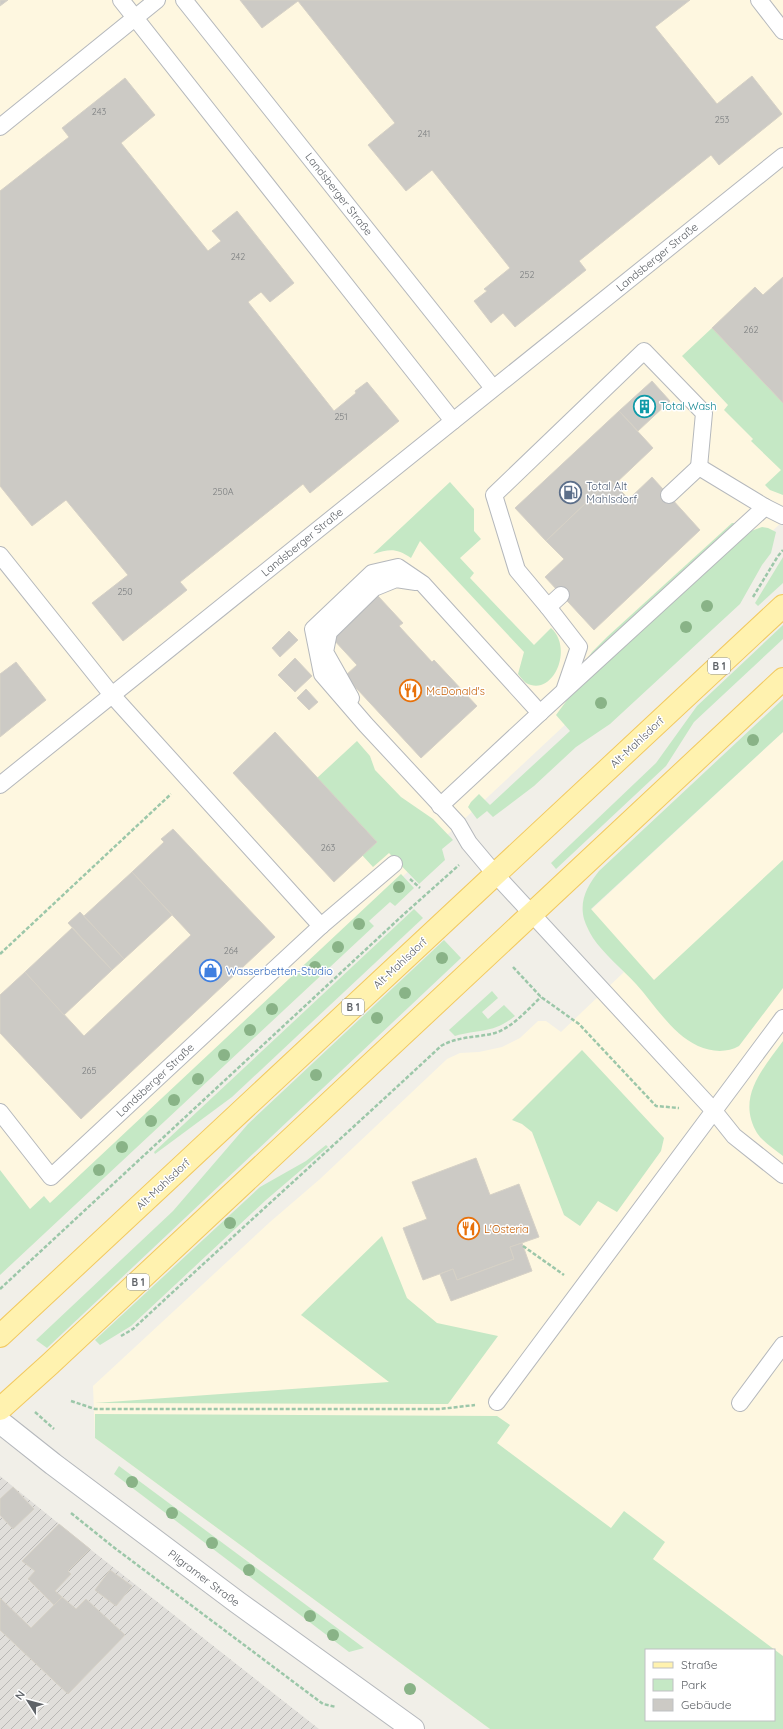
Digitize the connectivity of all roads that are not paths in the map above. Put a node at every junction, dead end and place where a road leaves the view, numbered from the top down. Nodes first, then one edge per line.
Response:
1 (121, 0) edge
2 (157, 0) edge
3 (184, 0) edge
4 (760, 0) edge
5 (135, 18) junction
6 (783, 31) edge
7 (0, 127) edge
8 (783, 156) edge
9 (493, 388) junction
10 (453, 421) junction
11 (698, 467) junction
12 (669, 495) dead end
13 (765, 507) junction
14 (783, 516) edge
15 (0, 555) edge
16 (561, 595) dead end
17 (783, 606) edge
18 (548, 607) junction
19 (783, 679) edge
20 (564, 691) junction
21 (112, 695) junction
22 (540, 713) junction
23 (0, 785) edge
24 (440, 806) junction
25 (394, 864) dead end
26 (495, 874) junction
27 (531, 914) junction
28 (321, 926) junction
29 (783, 1018) edge
30 (714, 1111) junction
31 (0, 1112) edge
32 (783, 1175) edge
33 (0, 1336) edge
34 (783, 1345) edge
35 (497, 1402) road end
36 (740, 1403) dead end
37 (0, 1409) edge
38 (0, 1422) edge
39 (413, 1729) edge

1 - 5 lane
2 - 5 lane
3 - 9 lane, Landsberger Straße
4 - 6 lane
5 - 7 lane
5 - 10 lane
8 - 9 lane, Landsberger Straße
9 - 10 lane, Landsberger Straße
10 - 21 lane, Landsberger Straße
11 - 12 lane
11 - 13 lane
11 - 18 lane
13 - 14 lane
13 - 20 lane
15 - 21 lane
16 - 18 lane
17 - 26 main road, Alt-Mahlsdorf / B 1
18 - 20 lane
19 - 27 main road, B 1
20 - 22 lane
21 - 23 lane, Landsberger Straße
21 - 28 lane
22 - 24 lane
22 - 24 lane
24 - 26 lane
25 - 28 lane, Landsberger Straße
26 - 27 lane
26 - 33 main road, Alt-Mahlsdorf / B 1
27 - 30 lane
27 - 37 main road, B 1
28 - 31 lane, Landsberger Straße
29 - 30 lane
30 - 32 lane
30 - 35 lane
34 - 36 lane
38 - 39 street, Pilgramer Straße

